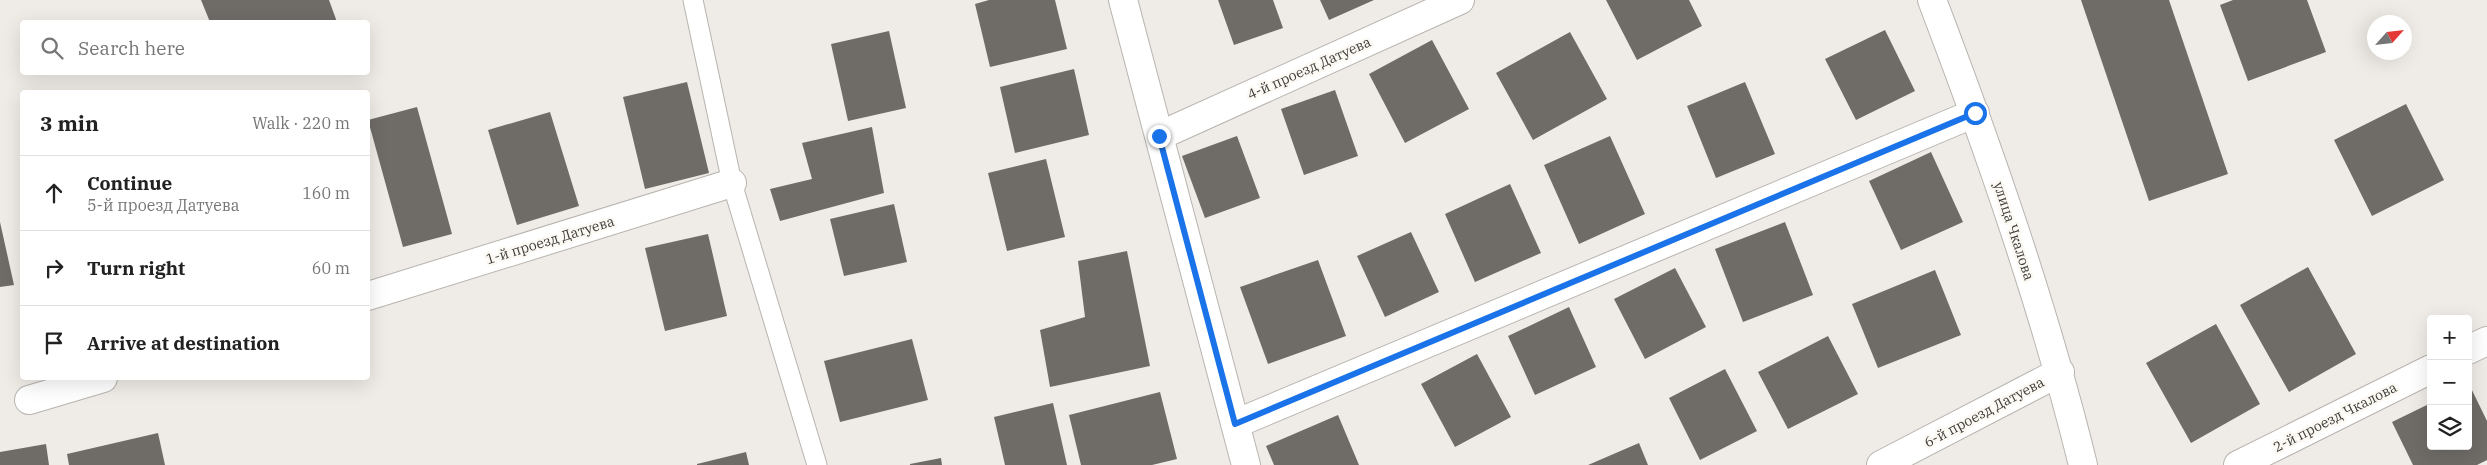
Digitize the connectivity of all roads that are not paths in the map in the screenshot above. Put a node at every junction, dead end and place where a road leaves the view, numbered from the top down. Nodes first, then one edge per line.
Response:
1 (693, 0) edge
2 (1123, 0) edge
3 (1460, 0) edge
4 (1932, 0) edge
5 (1975, 113) junction
6 (1159, 136) junction
7 (732, 183) junction
8 (370, 295) edge
9 (2487, 341) edge
10 (2472, 348) edge
11 (2427, 371) edge
12 (2060, 372) junction
13 (95, 380) edge
14 (29, 400) dead end
15 (1235, 424) junction
16 (1242, 464) edge
17 (817, 465) edge
18 (1880, 465) edge
19 (2083, 465) edge
20 (2238, 465) edge

1 - 7 lane
2 - 6 street
3 - 6 street, 4-й проезд Датуева
4 - 5 street, улица Чкалова
5 - 12 street, улица Чкалова
5 - 15 street
6 - 15 street
7 - 8 street, 1-й проезд Датуева
7 - 17 lane
9 - 10 street
11 - 20 street, 2-й проезд Чкалова
12 - 18 street, 6-й проезд Датуева
12 - 19 street, улица Чкалова
13 - 14 street
15 - 16 street

